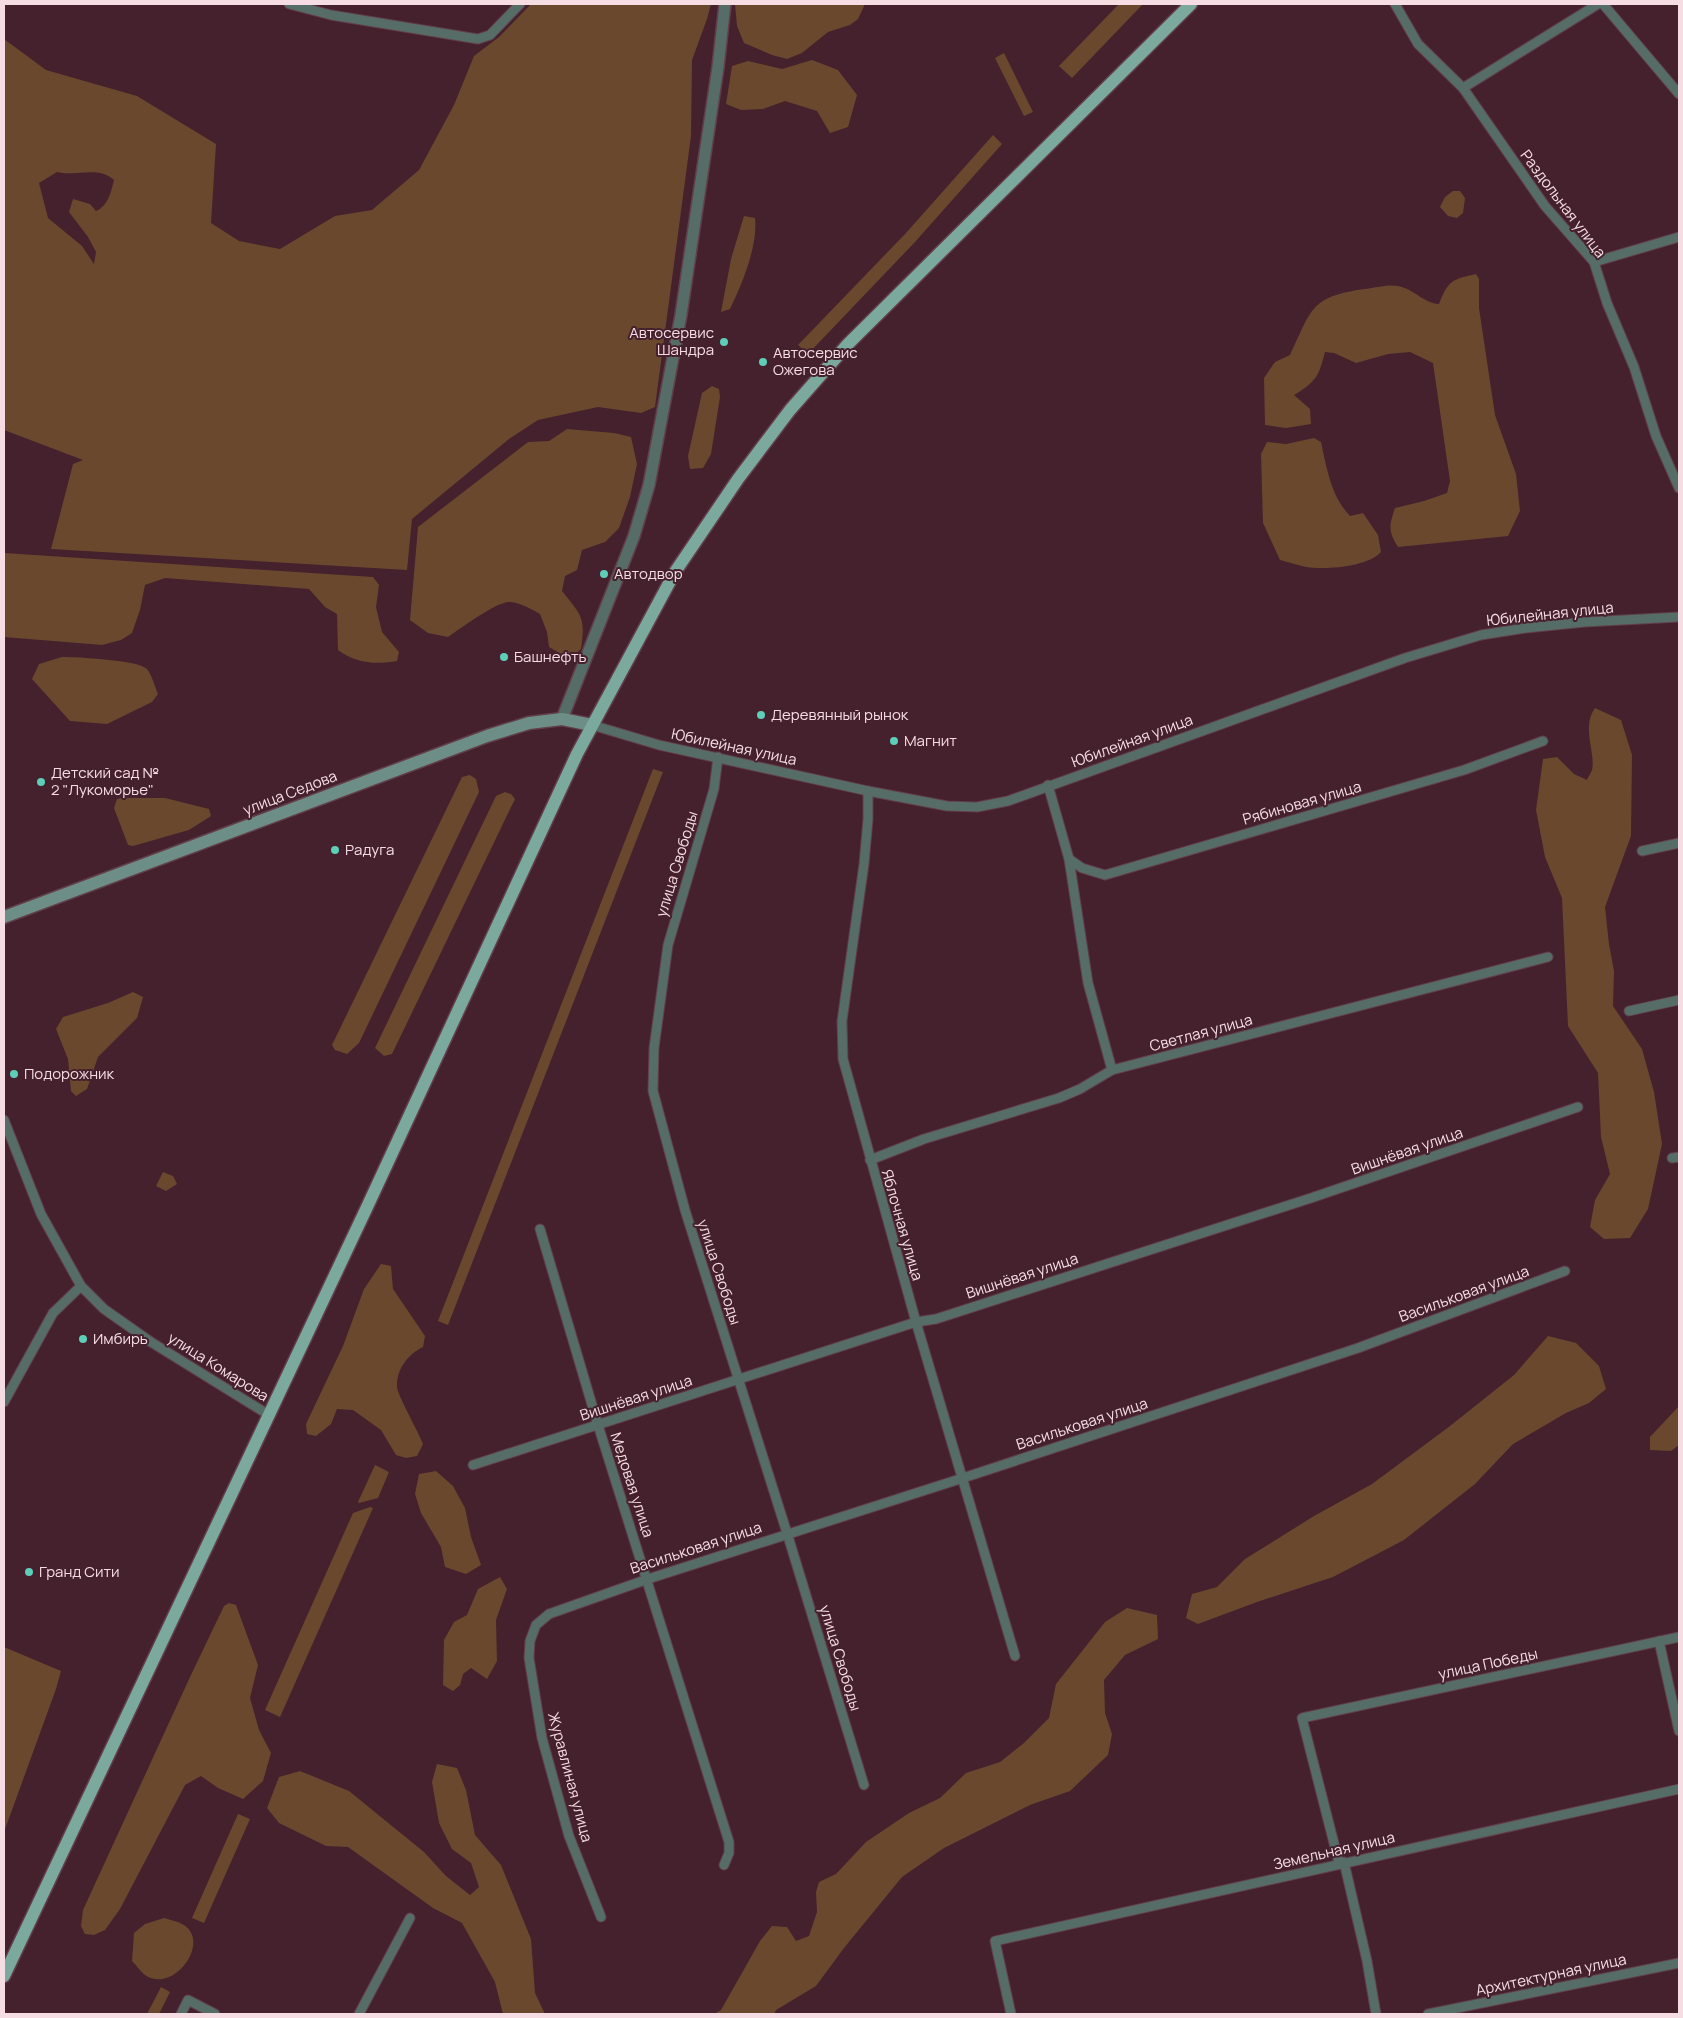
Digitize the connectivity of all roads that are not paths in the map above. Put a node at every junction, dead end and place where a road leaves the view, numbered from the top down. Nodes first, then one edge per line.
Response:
1 (289, 4) edge
2 (520, 4) edge
3 (725, 4) edge
4 (1192, 4) edge
5 (1394, 4) edge
6 (1598, 4) edge
7 (1603, 4) edge
8 (1462, 88) junction
9 (1679, 94) edge
10 (1679, 236) edge
11 (1594, 262) junction
12 (1679, 488) edge
13 (1679, 617) edge
14 (562, 719) junction
15 (592, 725) junction
16 (1543, 741) dead end
17 (718, 757) junction
18 (1048, 785) junction
19 (868, 791) junction
20 (1679, 843) edge
21 (1642, 851) dead end
22 (1069, 859) junction
23 (4, 917) edge
24 (1548, 957) dead end
25 (1679, 1000) edge
26 (1629, 1011) dead end
27 (1112, 1070) junction
28 (1578, 1107) dead end
29 (4, 1120) edge
30 (870, 1160) junction
31 (540, 1229) dead end
32 (1565, 1271) dead end
33 (82, 1286) junction
34 (916, 1322) junction
35 (738, 1379) junction
36 (4, 1402) edge
37 (269, 1415) junction
38 (598, 1425) junction
39 (473, 1464) dead end
40 (963, 1478) junction
41 (787, 1533) junction
42 (648, 1579) junction
43 (603, 1594) joint
44 (1679, 1637) edge
45 (1659, 1641) junction
46 (1016, 1656) dead end
47 (1679, 1731) edge
48 (864, 1785) dead end
49 (1679, 1788) edge
50 (1342, 1863) junction
51 (724, 1865) dead end
52 (602, 1917) dead end
53 (410, 1918) dead end
54 (1679, 1963) edge
55 (4, 1976) edge
56 (181, 2014) edge
57 (216, 2014) edge
58 (359, 2014) edge
59 (1010, 2014) edge
60 (1376, 2014) edge
61 (1428, 2014) edge

1 - 2 street
3 - 14 street
4 - 15 main road
5 - 8 street, Раздольная улица
6 - 8 street
7 - 9 street
8 - 11 street, Раздольная улица
10 - 11 street
11 - 12 street, Раздольная улица
13 - 18 street, Юбилейная улица
14 - 15 main road, улица Седова
14 - 23 main road, улица Седова
15 - 17 street, Юбилейная улица
15 - 37 main road
16 - 22 street, Рябиновая улица
17 - 19 street, Юбилейная улица
17 - 35 street, улица Свободы
18 - 19 street, Юбилейная улица
18 - 22 street
19 - 30 street, Яблочная улица
20 - 21 street
22 - 27 street
24 - 27 street, Светлая улица
25 - 26 street
27 - 30 street, Светлая улица
28 - 34 street, Вишнёвая улица
29 - 33 street, улица Комарова
30 - 34 street, Яблочная улица
31 - 38 street, Медовая улица
32 - 40 street, Васильковая улица
33 - 36 street
33 - 37 street, улица Комарова
34 - 35 street, Вишнёвая улица
34 - 40 street, Яблочная улица
35 - 38 street, Вишнёвая улица
35 - 41 street, улица Свободы
37 - 55 main road
38 - 39 street, Вишнёвая улица
38 - 42 street, Медовая улица
40 - 41 street, Васильковая улица
40 - 46 street, Яблочная улица
41 - 42 street, Васильковая улица
41 - 48 street, улица Свободы
42 - 43 street, Васильковая улица
42 - 51 street, Медовая улица
43 - 52 street, Журавлиная улица
44 - 45 street, улица Победы
45 - 47 street
45 - 50 street, улица Победы
49 - 50 street, Земельная улица
50 - 59 street, Земельная улица
50 - 60 street
53 - 58 street
54 - 61 street, Архитектурная улица
56 - 57 street

